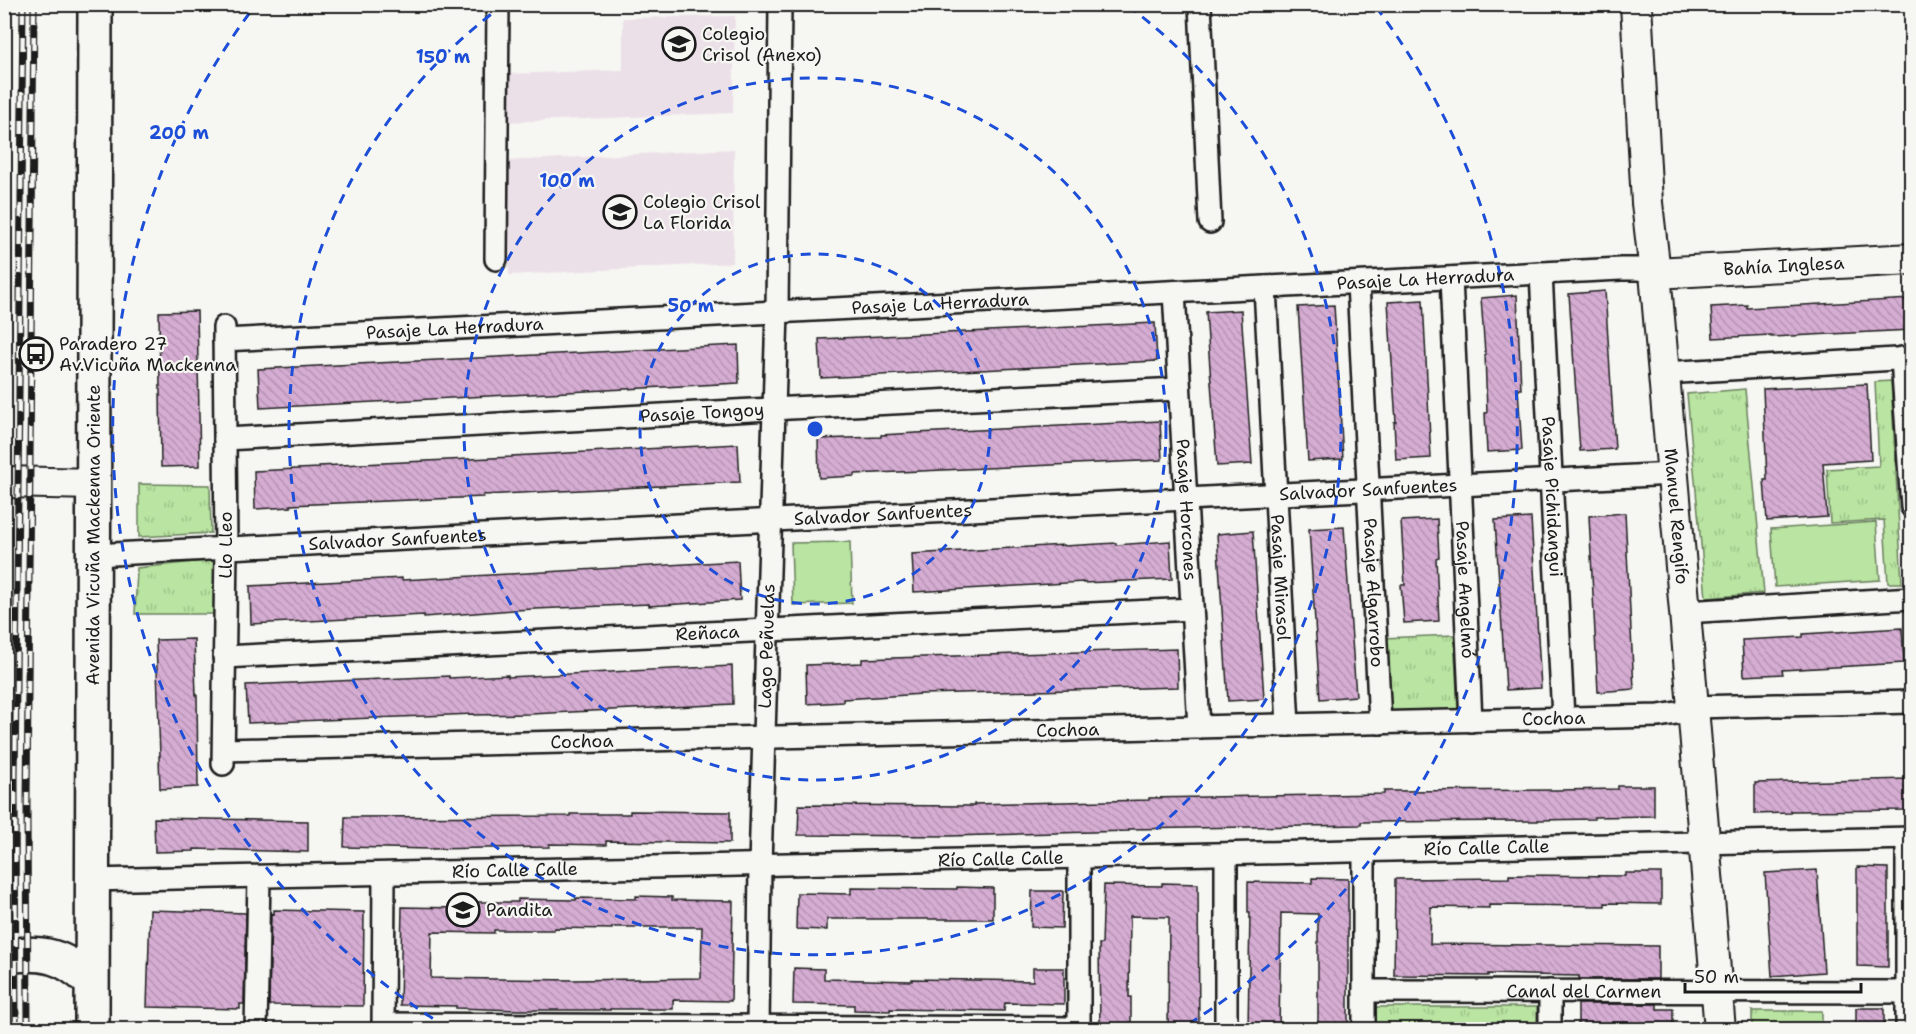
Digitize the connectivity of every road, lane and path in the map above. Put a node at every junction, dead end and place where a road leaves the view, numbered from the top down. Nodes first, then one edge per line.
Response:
1 (95, 4) edge
2 (498, 4) edge
3 (780, 4) edge
4 (1200, 4) edge
5 (1636, 4) edge
6 (1210, 222) dead end
7 (1911, 258) edge
8 (496, 259) dead end
9 (1540, 273) junction
10 (1655, 273) junction
11 (1451, 278) junction
12 (1358, 283) junction
13 (1265, 288) junction
14 (1174, 292) junction
15 (777, 312) junction
16 (224, 333) joint
17 (1907, 358) edge
18 (1664, 373) junction
19 (1179, 389) junction
20 (774, 409) junction
21 (225, 439) junction
22 (1673, 474) junction
23 (1551, 480) junction
24 (4, 482) edge
25 (94, 483) junction
26 (1460, 485) junction
27 (1368, 489) junction
28 (1276, 494) junction
29 (1186, 499) junction
30 (1911, 507) edge
31 (771, 520) junction
32 (226, 549) junction
33 (94, 555) junction
34 (1911, 598) edge
35 (1192, 609) junction
36 (1685, 612) junction
37 (768, 631) junction
38 (224, 657) junction
39 (1911, 702) edge
40 (1694, 707) junction
41 (1563, 718) junction
42 (1471, 721) junction
43 (1380, 723) junction
44 (1288, 725) junction
45 (1199, 727) junction
46 (764, 737) junction
47 (223, 757) joint
48 (1909, 838) edge
49 (1705, 843) junction
50 (1364, 851) junction
51 (1226, 854) junction
52 (1078, 858) junction
53 (760, 865) junction
54 (384, 874) junction
55 (259, 877) junction
56 (91, 880) junction
57 (4, 956) edge
58 (91, 982) junction
59 (1364, 991) junction
60 (1550, 992) junction
61 (1717, 992) junction
62 (1909, 992) edge
63 (383, 1027) edge
64 (615, 1027) edge
65 (758, 1028) edge
66 (899, 1028) edge
67 (1079, 1028) edge
68 (92, 1029) edge
69 (256, 1029) edge
70 (1226, 1029) edge
71 (1364, 1029) edge
72 (1550, 1029) edge
73 (1720, 1029) edge
74 (1907, 1029) edge

1 - 25 main road, Avenida Vicuña Mackenna Oriente
2 - 8 street
3 - 15 street, Lago Peñuelas
4 - 6 street
5 - 10 street, Manuel Rengifo
7 - 10 street, Bahía Inglesa
9 - 10 street, Pasaje La Herradura
9 - 11 street, Pasaje La Herradura
9 - 23 street, Pasaje Pichidangui
10 - 18 street, Manuel Rengifo
11 - 12 street, Pasaje La Herradura
11 - 26 street, Pasaje Angelmó
12 - 13 street, Pasaje La Herradura
12 - 27 street, Pasaje Algarrobo
13 - 14 street, Pasaje La Herradura
13 - 28 street, Pasaje Mirasol
14 - 15 street, Pasaje La Herradura
14 - 19 street, Pasaje Horcones
15 - 16 street, Pasaje La Herradura
15 - 20 street, Lago Peñuelas
16 - 21 street, Llo Lleo
17 - 18 street
17 - 30 street
18 - 22 street, Manuel Rengifo
19 - 20 street, Pasaje Tongoy
19 - 29 street, Pasaje Horcones
20 - 21 street, Pasaje Tongoy
20 - 31 street, Lago Peñuelas
21 - 32 street, Llo Lleo
22 - 23 street, Salvador Sanfuentes
22 - 36 street, Manuel Rengifo
23 - 26 street, Salvador Sanfuentes
23 - 41 street, Pasaje Pichidangui
24 - 25 street
25 - 33 main road, Avenida Vicuña Mackenna Oriente
26 - 27 street, Salvador Sanfuentes
26 - 42 street, Pasaje Angelmó
27 - 28 street, Salvador Sanfuentes
27 - 43 street, Pasaje Algarrobo
28 - 29 street, Salvador Sanfuentes
28 - 44 street, Pasaje Mirasol
29 - 31 street, Salvador Sanfuentes
29 - 35 street, Pasaje Horcones
31 - 32 street, Salvador Sanfuentes
31 - 37 street, Lago Peñuelas
32 - 33 street, Salvador Sanfuentes
32 - 38 street, Llo Lleo
33 - 56 main road, Avenida Vicuña Mackenna Oriente
34 - 36 street
35 - 37 street, Reñaca
35 - 45 street, Pasaje Horcones
36 - 40 street, Manuel Rengifo
37 - 38 street, Reñaca
37 - 46 street, Lago Peñuelas
38 - 47 street, Llo Lleo
39 - 40 street, Cochoa
40 - 41 street, Cochoa
40 - 49 street, Manuel Rengifo
41 - 42 street, Cochoa
42 - 43 street, Cochoa
43 - 44 street, Cochoa
44 - 45 street, Cochoa
45 - 46 street, Cochoa
46 - 47 street, Cochoa
46 - 53 street, Lago Peñuelas
48 - 49 street, Río Calle Calle
48 - 62 street
49 - 50 street, Río Calle Calle
49 - 61 street, Manuel Rengifo
50 - 51 street, Río Calle Calle
50 - 59 street
51 - 52 street, Río Calle Calle
51 - 70 street
52 - 53 street, Río Calle Calle
52 - 67 street
53 - 54 street, Río Calle Calle
53 - 65 street, Lago Peñuelas
54 - 55 street, Río Calle Calle
54 - 63 street
55 - 56 street, Río Calle Calle
55 - 69 street
56 - 58 main road, Avenida Vicuña Mackenna Oriente
57 - 58 main road
58 - 68 main road, Avenida Vicuña Mackenna Oriente
59 - 60 street, Canal del Carmen
59 - 71 street
60 - 61 street, Canal del Carmen
60 - 72 street
61 - 62 street, Canal del Carmen
61 - 73 street, Manuel Rengifo
62 - 74 street
63 - 64 street
64 - 65 street
65 - 66 street
66 - 67 street

